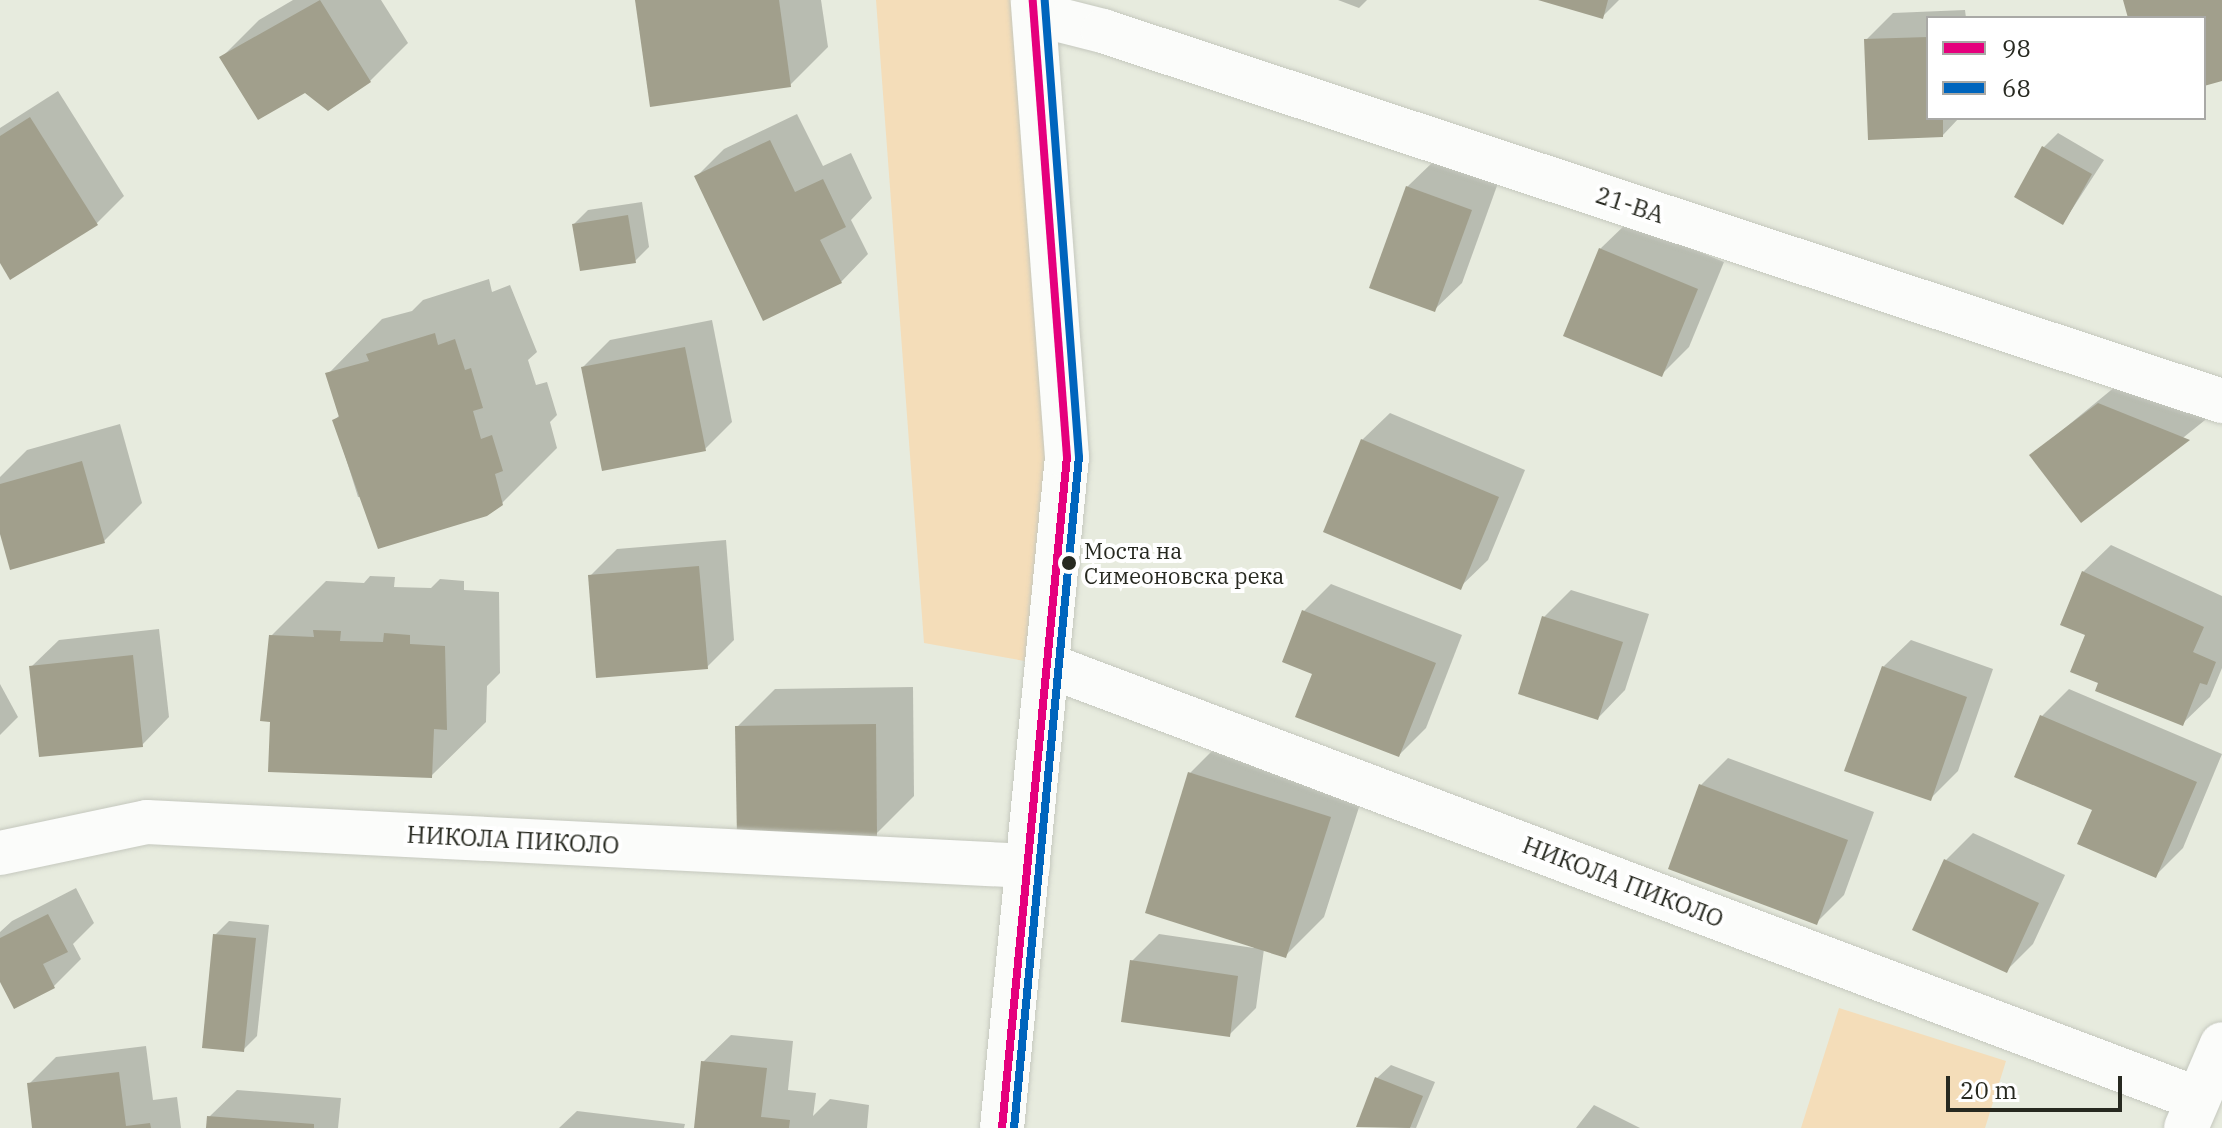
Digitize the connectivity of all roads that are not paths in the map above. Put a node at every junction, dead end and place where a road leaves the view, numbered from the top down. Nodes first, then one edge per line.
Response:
1 (1034, 7) edge
2 (2222, 401) edge
3 (1047, 665) junction
4 (0, 853) edge
5 (1028, 866) junction
6 (2222, 1044) edge
7 (2192, 1114) edge
8 (1002, 1128) edge

1 - 2 street, 21-ВА
1 - 3 street
3 - 5 street
3 - 7 street, НИКОЛА ПИКОЛО
4 - 5 street, НИКОЛА ПИКОЛО
5 - 8 street
6 - 7 street

